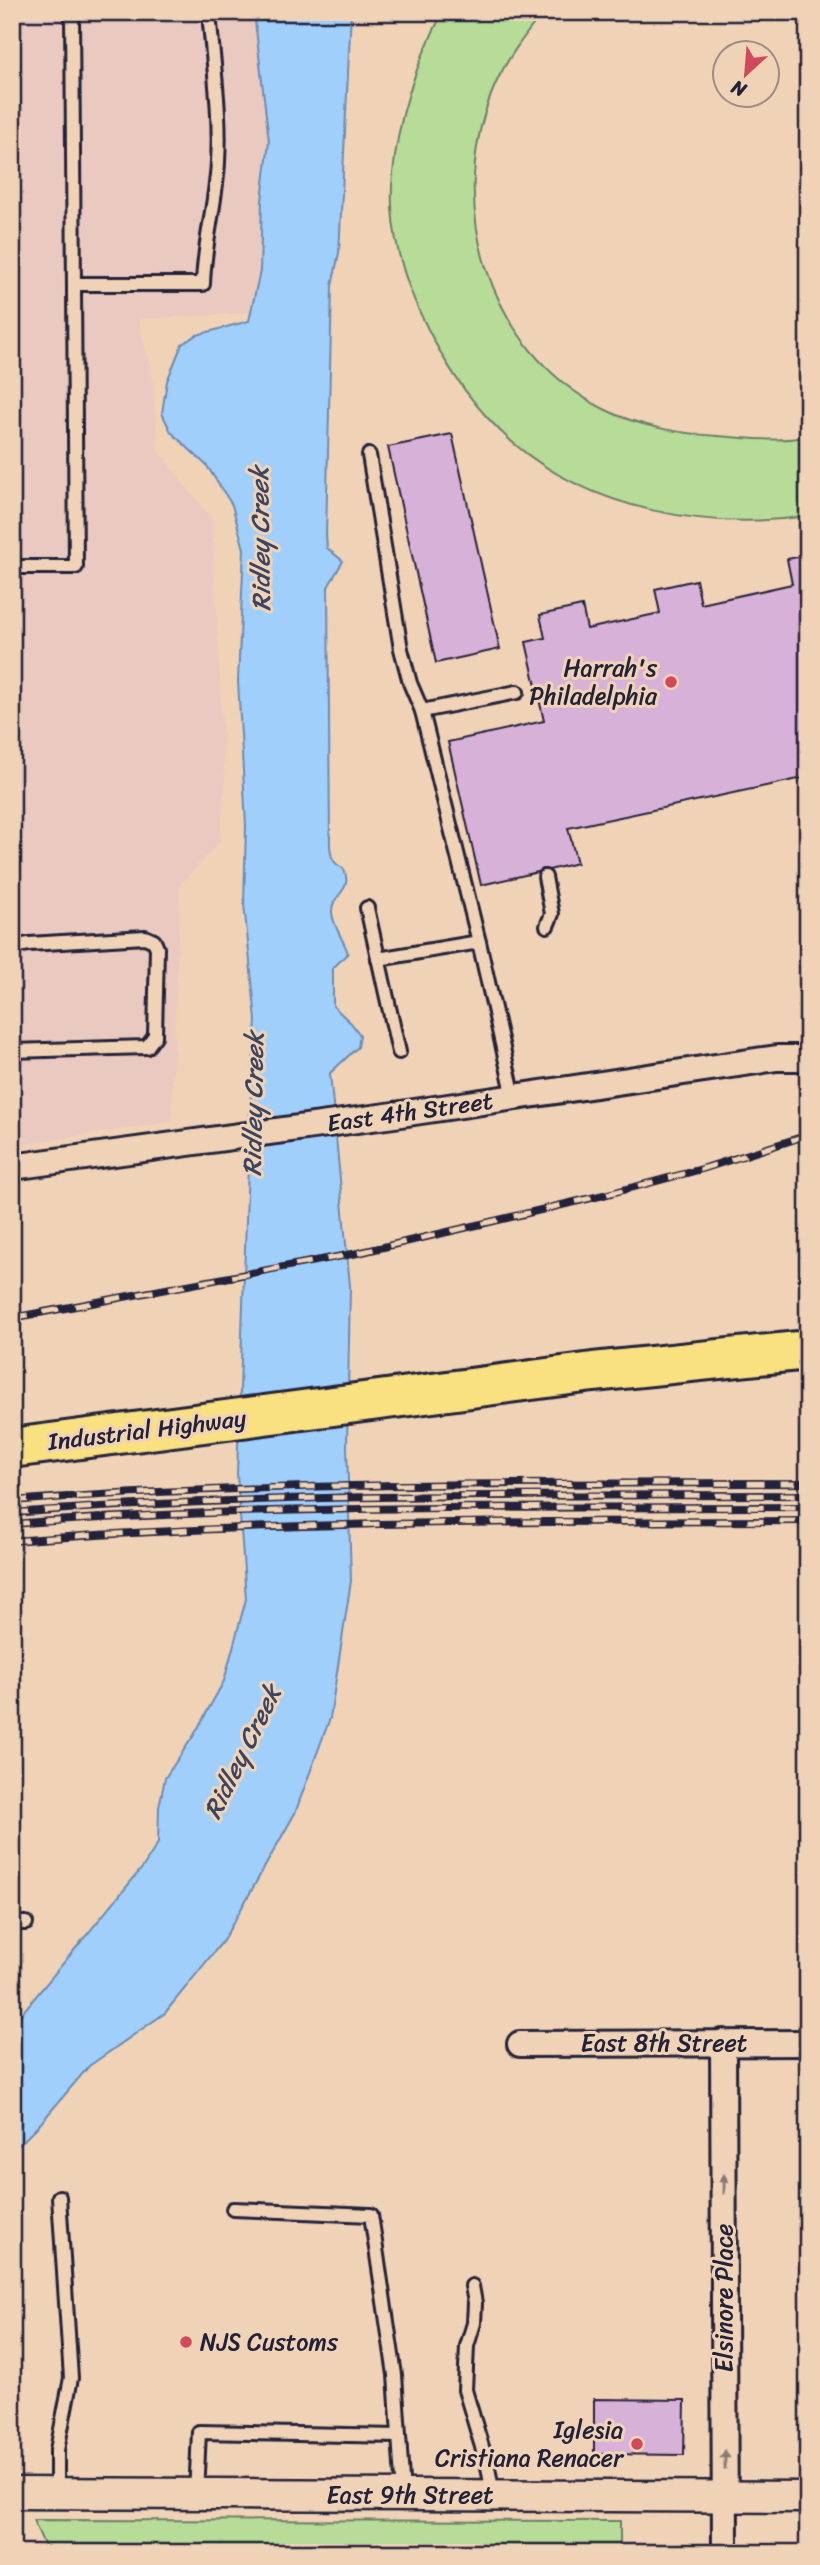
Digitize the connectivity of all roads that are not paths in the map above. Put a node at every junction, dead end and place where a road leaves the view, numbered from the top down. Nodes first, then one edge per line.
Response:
1 (72, 12) edge
2 (209, 12) edge
3 (74, 284) junction
4 (369, 455) dead end
5 (12, 567) edge
6 (517, 692) dead end
7 (422, 710) junction
8 (545, 877) dead end
9 (367, 908) dead end
10 (547, 926) dead end
11 (479, 942) junction
12 (12, 947) edge
13 (378, 959) junction
14 (12, 1051) edge
15 (399, 1052) dead end
16 (808, 1058) edge
17 (514, 1097) junction
18 (12, 1167) edge
19 (808, 1350) edge
20 (12, 1448) edge
21 (12, 1923) edge
22 (26, 1923) dead end
23 (723, 2042) junction
24 (808, 2043) edge
25 (520, 2044) dead end
26 (59, 2197) dead end
27 (233, 2209) dead end
28 (471, 2286) dead end
29 (399, 2435) junction
30 (12, 2493) edge
31 (57, 2493) junction
32 (196, 2494) junction
33 (403, 2495) junction
34 (493, 2496) junction
35 (725, 2497) junction
36 (808, 2497) edge
37 (725, 2553) edge

1 - 3 lane
2 - 3 lane
3 - 5 lane
4 - 7 lane
6 - 7 lane
7 - 11 lane
8 - 10 lane
9 - 13 lane
11 - 13 lane
11 - 17 lane
12 - 14 lane
13 - 15 lane
16 - 17 street, East 4th Street
17 - 18 street, East 4th Street
19 - 20 main road, Industrial Highway
21 - 22 lane
23 - 24 street, East 8th Street
23 - 25 street, East 8th Street
35 -> 23 street, Elsinore Place
26 - 31 lane
27 - 29 lane
28 - 34 lane
29 - 32 lane
29 - 33 lane
30 - 31 street, East 9th Street
31 - 32 street, East 9th Street
32 - 33 street, East 9th Street
33 - 34 street, East 9th Street
34 - 35 street, East 9th Street
35 - 36 street, East 9th Street
35 - 37 street, Elsinore Place

